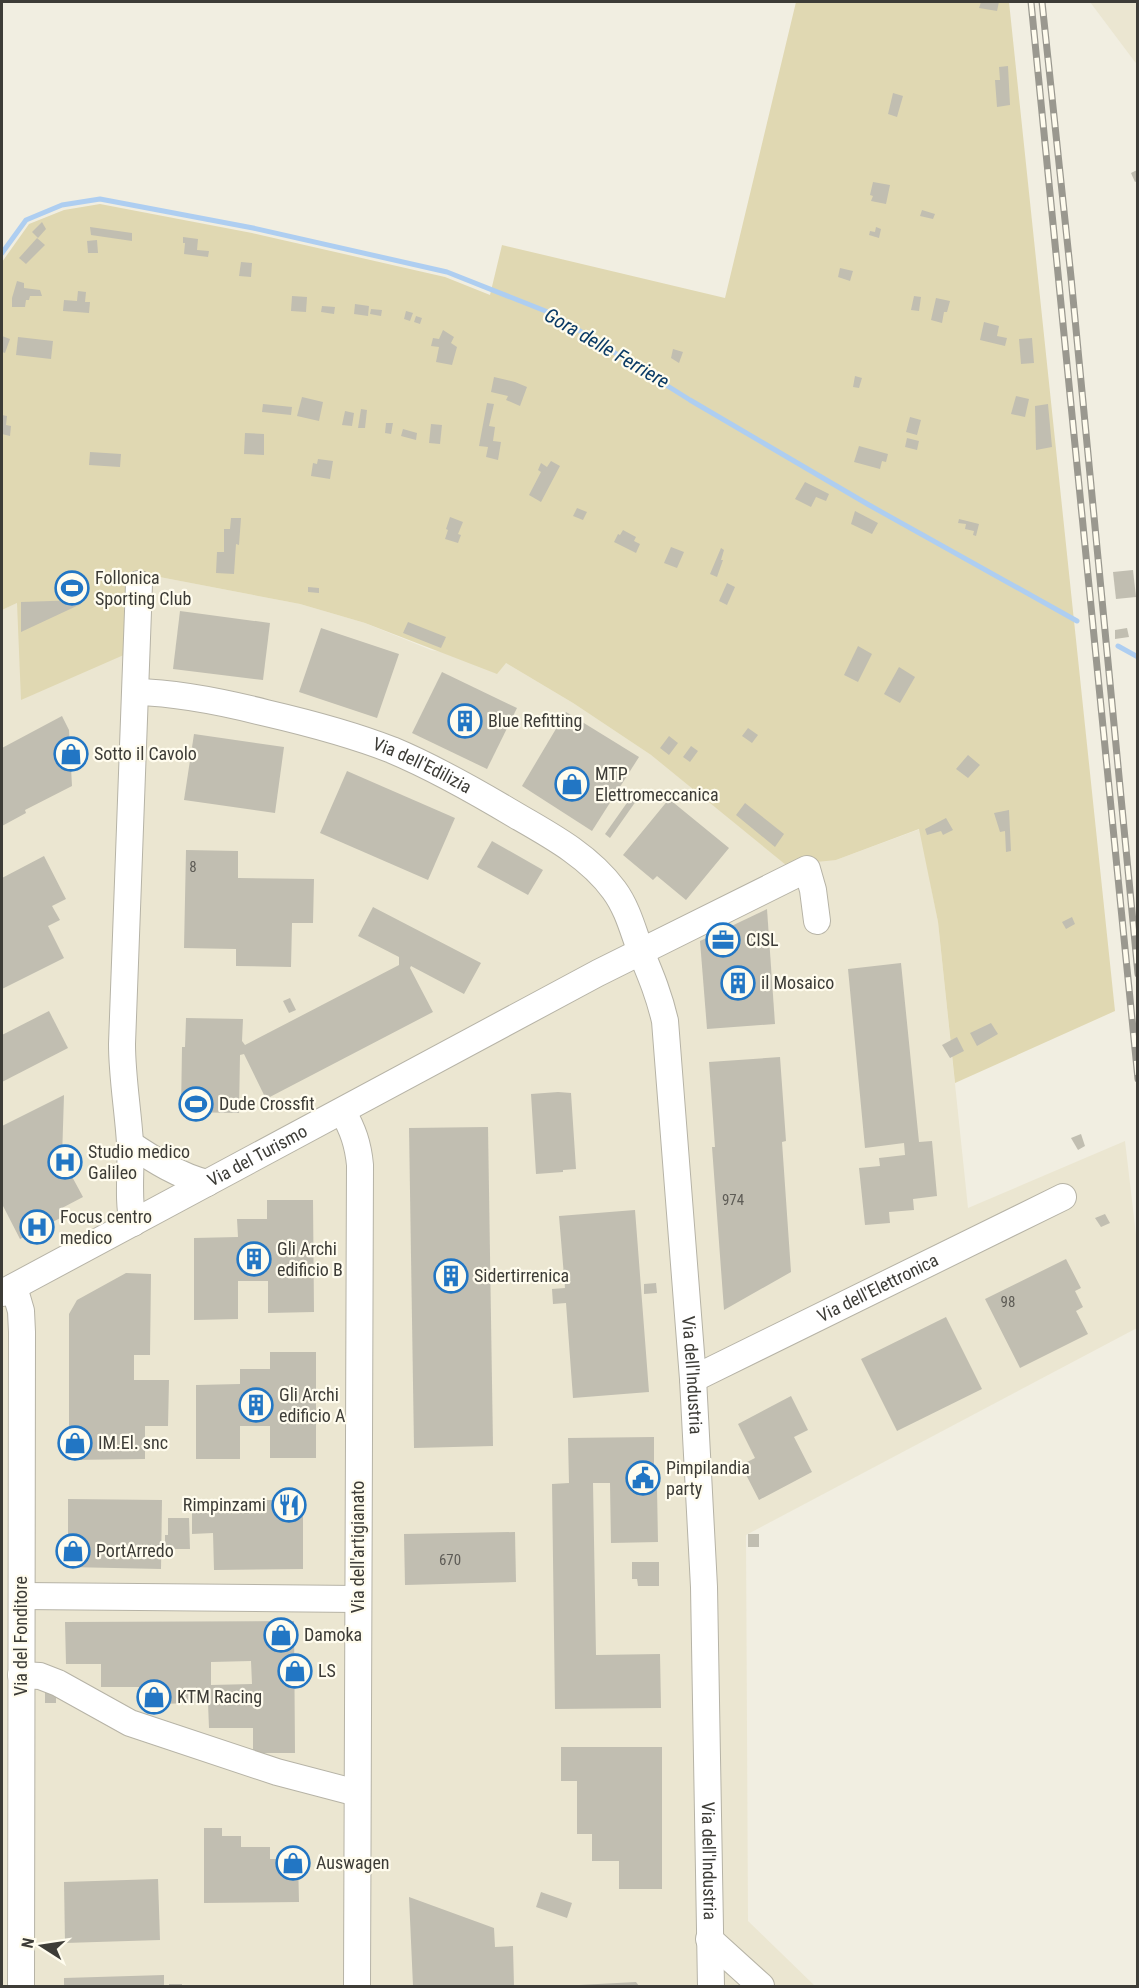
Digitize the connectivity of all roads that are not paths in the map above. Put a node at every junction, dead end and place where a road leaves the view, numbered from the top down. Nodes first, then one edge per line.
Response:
1 (139, 584) dead end
2 (133, 678) junction
3 (817, 921) dead end
4 (641, 951) junction
5 (343, 1112) junction
6 (130, 1144) junction
7 (207, 1183) junction
8 (1063, 1197) dead end
9 (133, 1223) junction
10 (8, 1290) edge
11 (693, 1379) junction
12 (22, 1596) junction
13 (357, 1599) junction
14 (21, 1675) junction
15 (357, 1793) junction
16 (709, 1939) junction
17 (21, 1986) edge
18 (357, 1986) edge
19 (711, 1986) edge
20 (761, 1986) edge

1 - 2 street
2 - 4 street, Via dell'Edilizia
2 - 6 street
3 - 4 street, Via del Turismo
4 - 5 street, Via del Turismo
4 - 11 street, Via dell'Industria
5 - 7 street, Via del Turismo
5 - 13 street, Via dell'artigianato
6 - 7 street
6 - 9 street
7 - 9 street, Via del Turismo
8 - 11 street, Via dell'Elettronica
9 - 10 street, Via del Turismo
10 - 12 street, Via del Fonditore
11 - 16 street, Via dell'Industria
12 - 13 street
12 - 14 street, Via del Fonditore
13 - 15 street, Via dell'artigianato
14 - 15 street
14 - 17 street, Via del Fonditore
15 - 18 street, Via dell'artigianato
16 - 19 street, Via dell'Industria
16 - 20 street

